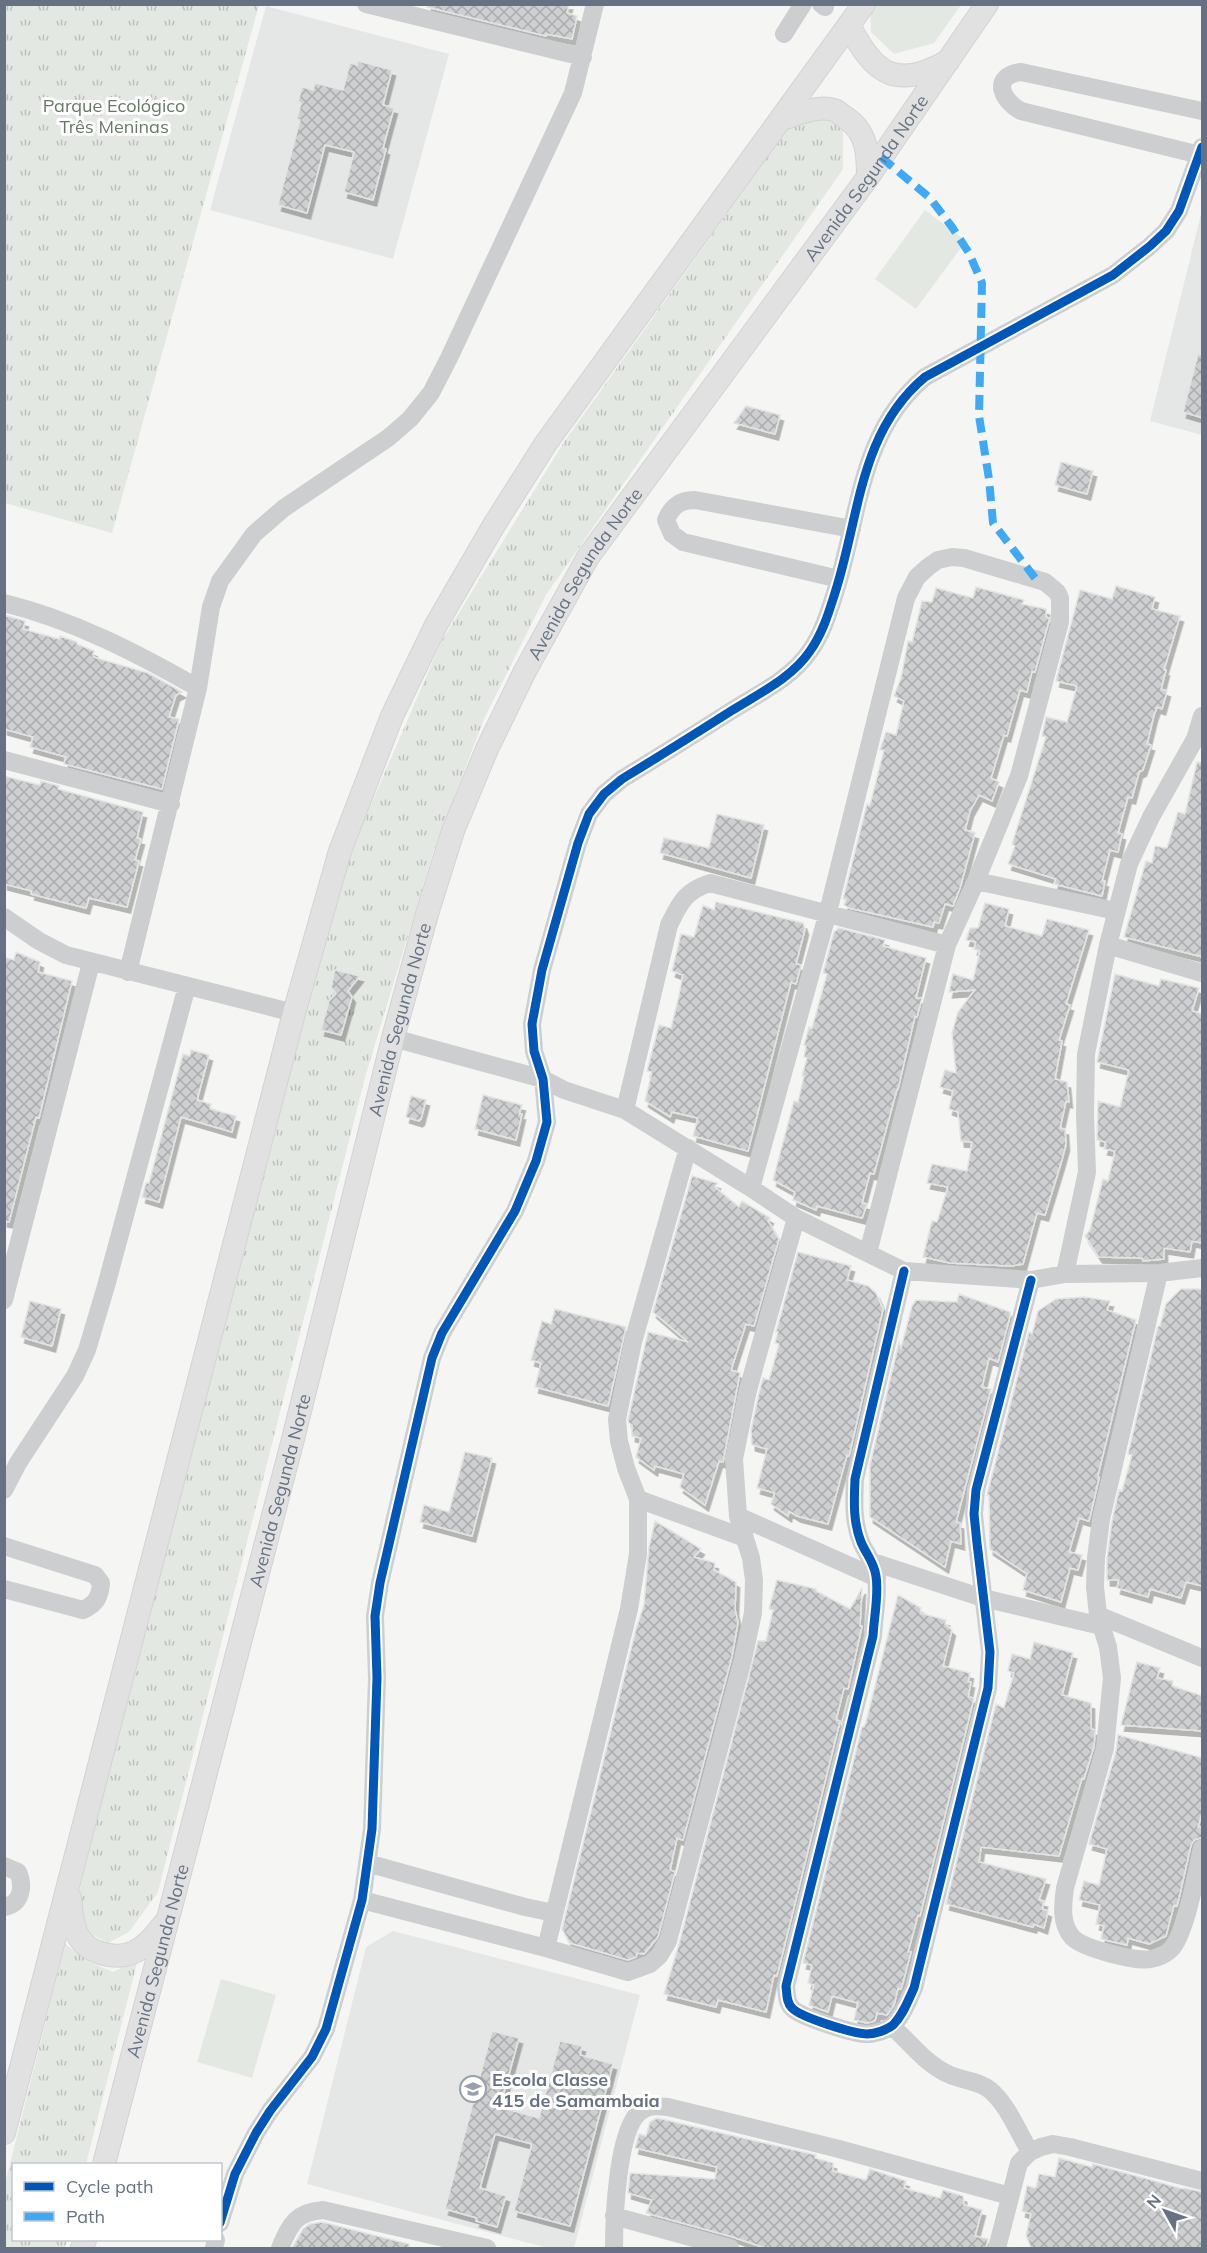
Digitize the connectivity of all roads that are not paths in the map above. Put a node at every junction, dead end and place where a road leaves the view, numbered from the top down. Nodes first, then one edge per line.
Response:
1 (366, 4) edge
2 (595, 4) edge
3 (803, 4) edge
4 (864, 4) edge
5 (987, 4) edge
6 (849, 25) junction
7 (784, 34) dead end
8 (583, 57) junction
9 (949, 61) junction
10 (1203, 111) edge
11 (782, 119) junction
12 (1201, 151) edge
13 (868, 177) junction
14 (852, 529) junction
15 (839, 579) junction
16 (4, 603) edge
17 (198, 688) junction
18 (1203, 716) edge
19 (4, 760) edge
20 (171, 804) junction
21 (976, 881) junction
22 (1116, 911) junction
23 (828, 912) junction
24 (4, 917) edge
25 (947, 945) junction
26 (1108, 945) junction
27 (91, 963) junction
28 (128, 972) junction
29 (1203, 973) edge
30 (187, 986) junction
31 (294, 1013) junction
32 (393, 1038) junction
33 (543, 1079) junction
34 (625, 1110) junction
35 (688, 1148) junction
36 (751, 1188) junction
37 (796, 1218) junction
38 (868, 1252) junction
39 (1203, 1268) edge
40 (904, 1271) junction
41 (1159, 1273) junction
42 (1065, 1274) junction
43 (1032, 1280) junction
44 (4, 1300) edge
45 (4, 1490) edge
46 (638, 1499) junction
47 (738, 1516) junction
48 (745, 1538) junction
49 (4, 1546) edge
50 (875, 1570) junction
51 (4, 1588) edge
52 (983, 1598) junction
53 (1100, 1621) junction
54 (1203, 1658) edge
55 (1203, 1848) edge
56 (367, 1863) junction
57 (4, 1866) edge
58 (69, 1887) junction
59 (362, 1900) junction
60 (4, 1907) edge
61 (554, 1913) junction
62 (166, 1922) junction
63 (546, 1948) junction
64 (892, 2026) junction
65 (4, 2133) edge
66 (1030, 2152) junction
67 (104, 2163) edge
68 (1203, 2181) edge
69 (1010, 2196) junction
70 (222, 2216) edge
71 (614, 2216) junction
72 (280, 2248) edge
73 (487, 2248) edge
74 (614, 2248) edge
75 (730, 2248) edge
76 (997, 2248) edge

1 - 8 street
2 - 8 street
3 - 7 street
4 - 6 main road
5 - 9 main road, Avenida Segunda Norte
6 - 9 main road
6 - 11 main road
8 - 17 street
9 - 13 main road, Avenida Segunda Norte
10 - 12 street
11 - 13 main road
11 - 31 main road
12 - 14 street
13 - 32 main road, Avenida Segunda Norte
14 - 15 street
14 - 15 street
15 - 33 street
16 - 17 street
17 - 20 street
18 - 22 street
19 - 20 street
20 - 28 street
21 - 22 street
21 - 23 street
21 - 25 street
22 - 26 street
23 - 25 street
23 - 34 street
23 - 36 street
24 - 27 street
25 - 38 street
26 - 29 street
26 - 42 street
27 - 28 street
27 - 44 street
28 - 30 street
30 - 31 street
30 - 45 street
31 - 58 main road
32 - 33 street
32 - 62 main road, Avenida Segunda Norte
33 - 34 street
33 - 56 street
34 - 35 street
35 - 36 street
35 - 46 street
36 - 37 street
37 - 38 street
37 - 47 street
38 - 40 street
39 - 41 street
40 - 43 street
40 - 50 street
41 - 42 street
41 - 53 street
42 - 43 street
43 - 52 street
46 - 48 street
46 - 61 street
47 - 48 street
47 - 50 street
48 - 63 street
49 - 51 street
50 - 52 street
50 - 64 street
52 - 53 street
52 - 64 street
53 - 54 street
53 - 55 street
56 - 59 street
56 - 61 street
57 - 60 street
58 - 62 main road
58 - 65 main road
59 - 63 street
59 - 70 street
61 - 63 street
62 - 67 main road, Avenida Segunda Norte
64 - 66 street
66 - 68 street
66 - 69 street
69 - 71 street
69 - 76 street
71 - 74 street
71 - 75 street
72 - 73 street

